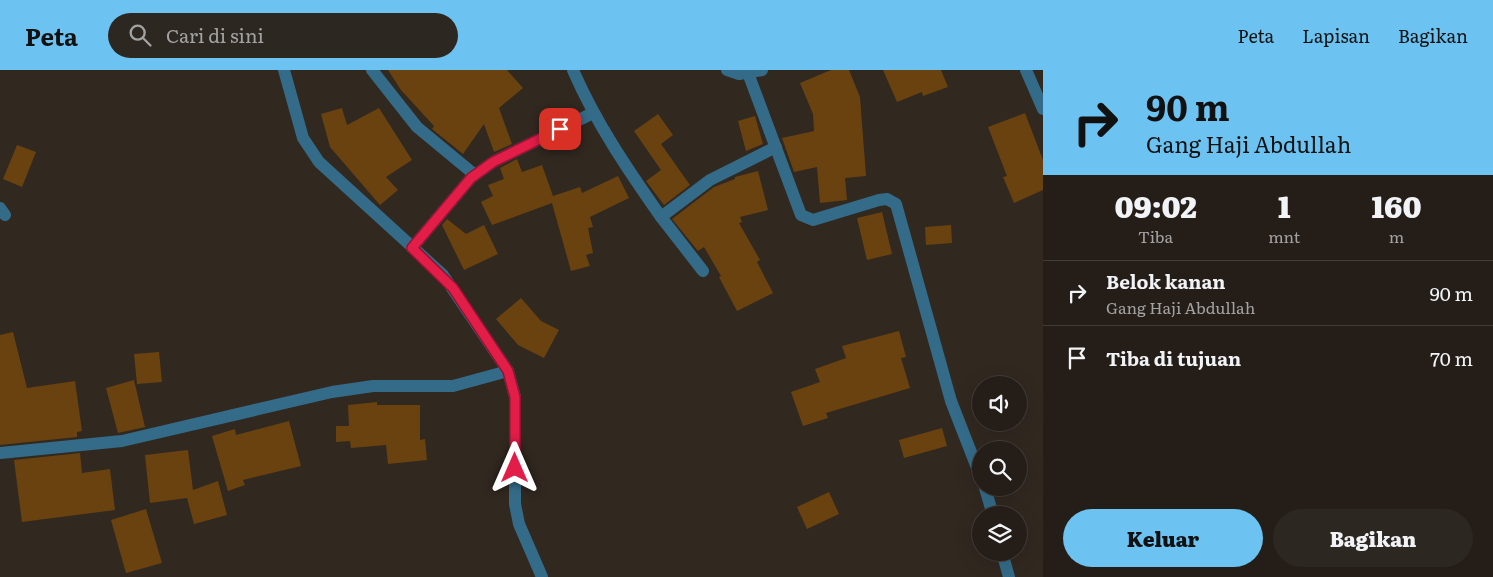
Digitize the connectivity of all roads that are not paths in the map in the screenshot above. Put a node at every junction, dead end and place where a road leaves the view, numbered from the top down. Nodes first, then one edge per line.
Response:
1 (284, 70) edge
2 (372, 70) edge
3 (573, 70) edge
4 (727, 70) edge
5 (762, 70) edge
6 (1026, 70) edge
7 (748, 73) junction
8 (1043, 109) edge
9 (593, 113) junction
10 (776, 147) junction
11 (474, 175) junction
12 (661, 217) junction
13 (412, 248) junction
14 (702, 271) dead end
15 (508, 371) junction
16 (0, 453) edge
17 (972, 455) edge
18 (1005, 561) edge
19 (542, 577) edge
20 (1009, 577) edge

1 - 13 street
2 - 11 street
3 - 9 street
4 - 7 street
5 - 7 street
6 - 8 street
7 - 10 street
9 - 11 street
9 - 12 street
10 - 12 street
10 - 17 street
11 - 13 street
12 - 14 street
13 - 15 street
15 - 16 street
15 - 19 street
18 - 20 street

